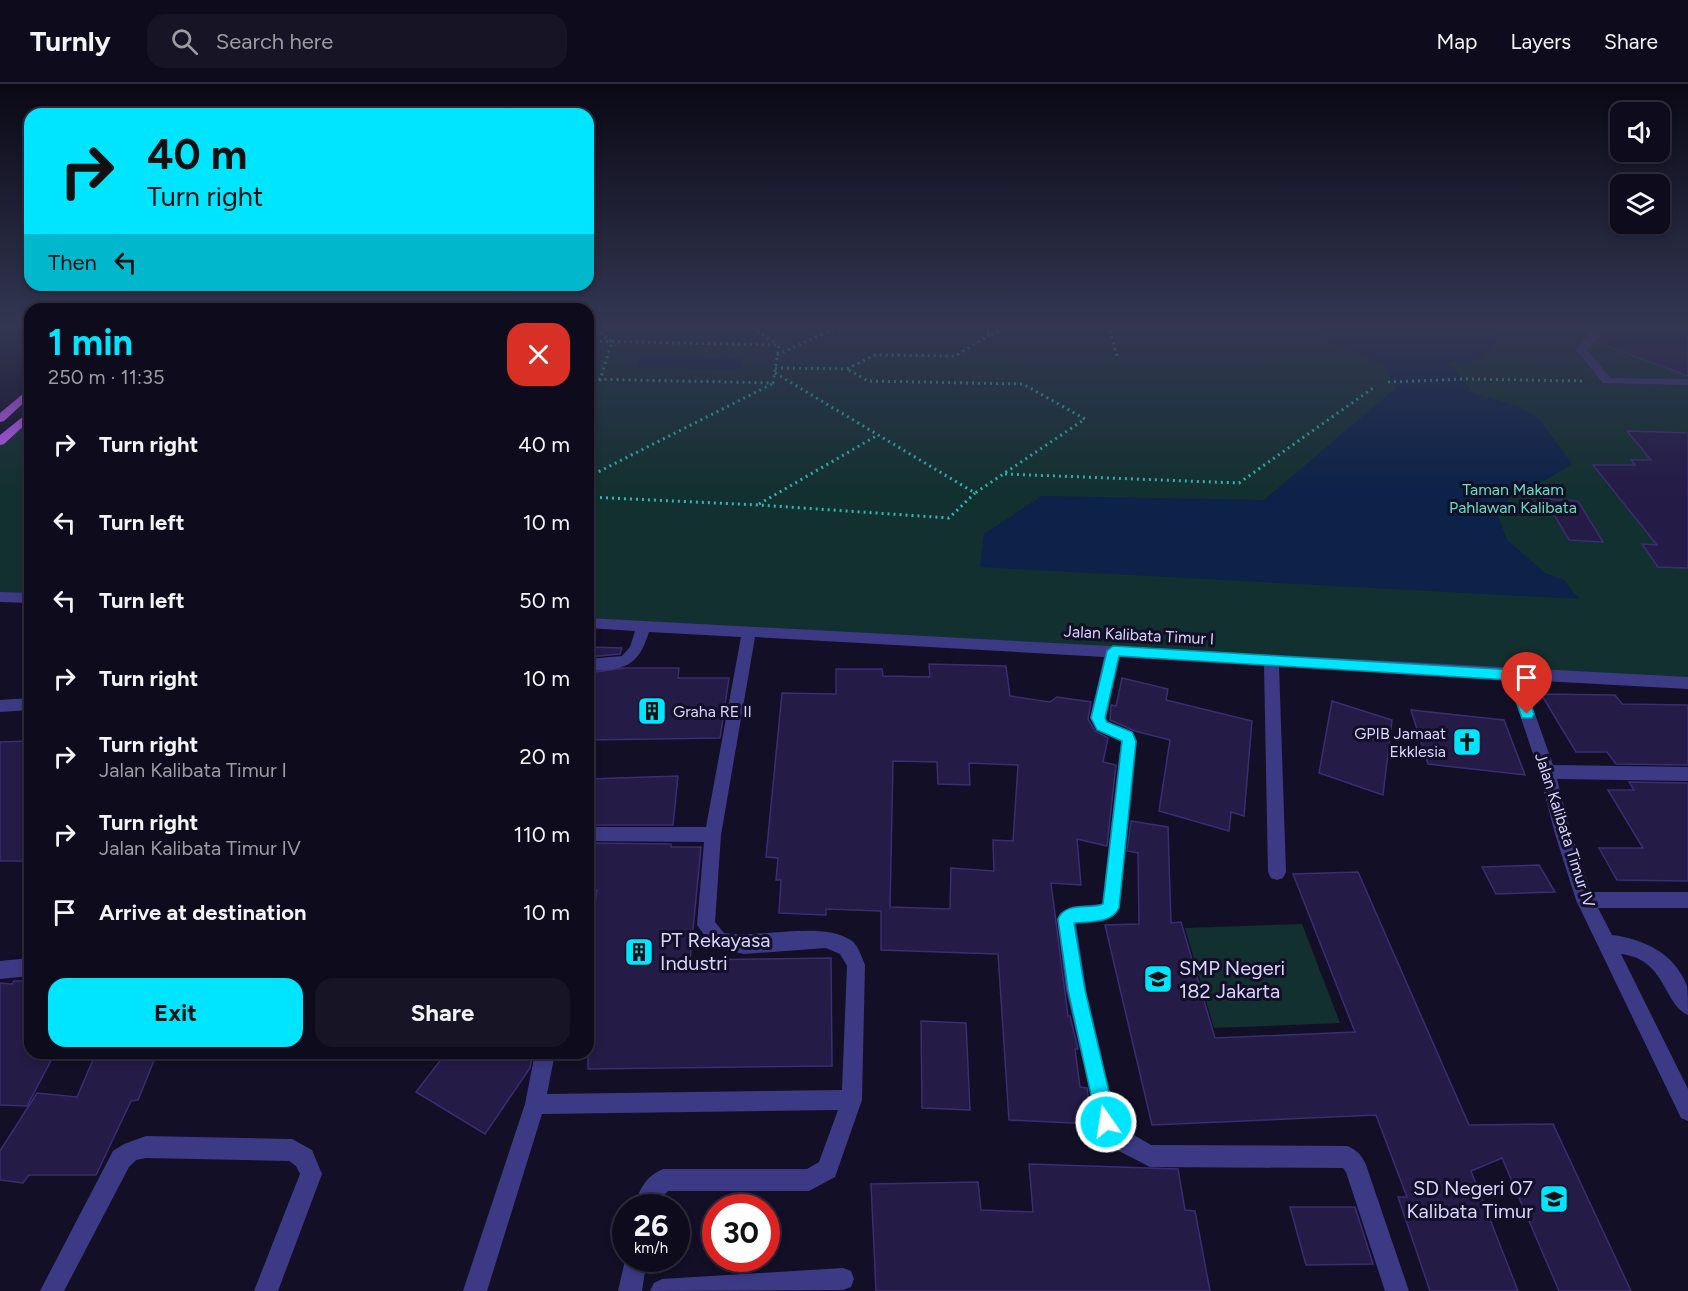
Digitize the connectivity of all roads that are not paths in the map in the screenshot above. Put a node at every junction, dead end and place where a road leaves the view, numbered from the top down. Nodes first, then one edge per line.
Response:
1 (1633, 381) edge
2 (1688, 382) edge
3 (24, 397) edge
4 (0, 419) edge
5 (24, 419) edge
6 (0, 441) edge
7 (0, 597) edge
8 (24, 598) edge
9 (594, 623) edge
10 (644, 626) junction
11 (749, 630) junction
12 (1113, 651) junction
13 (1271, 660) junction
14 (594, 665) edge
15 (1514, 675) junction
16 (1688, 683) edge
17 (24, 704) edge
18 (0, 706) edge
19 (1547, 772) junction
20 (1688, 774) edge
21 (594, 834) edge
22 (713, 835) junction
23 (1277, 872) dead end
24 (1585, 900) junction
25 (1688, 900) edge
26 (1606, 943) junction
27 (24, 968) edge
28 (0, 970) edge
29 (1688, 1005) edge
30 (544, 1059) edge
31 (852, 1100) junction
32 (535, 1104) junction
33 (1688, 1111) edge
34 (650, 1194) edge
35 (633, 1272) edge
36 (843, 1279) dead end
37 (52, 1291) edge
38 (266, 1291) edge
39 (475, 1291) edge
40 (630, 1291) edge
41 (662, 1291) edge
42 (1396, 1291) edge

1 - 2 street
3 - 4 main road
5 - 6 main road
7 - 8 street
9 - 10 street, Jalan Kalibata Timur I
10 - 11 street, Jalan Kalibata Timur I
10 - 14 street
11 - 12 street, Jalan Kalibata Timur I
11 - 22 street
12 - 13 street, Jalan Kalibata Timur I
12 - 42 street
13 - 15 street, Jalan Kalibata Timur I
13 - 23 street
15 - 16 street, Jalan Kalibata Timur I
15 - 19 street, Jalan Kalibata Timur IV
17 - 18 street
19 - 20 street
19 - 24 street, Jalan Kalibata Timur IV
21 - 22 street
22 - 31 street
24 - 25 street
24 - 26 street, Jalan Kalibata Timur IV
26 - 29 street
26 - 33 street, Jalan Kalibata Timur IV
27 - 28 street
30 - 32 street
31 - 32 street
31 - 34 street
32 - 39 street
35 - 40 street
36 - 41 street
37 - 38 street

